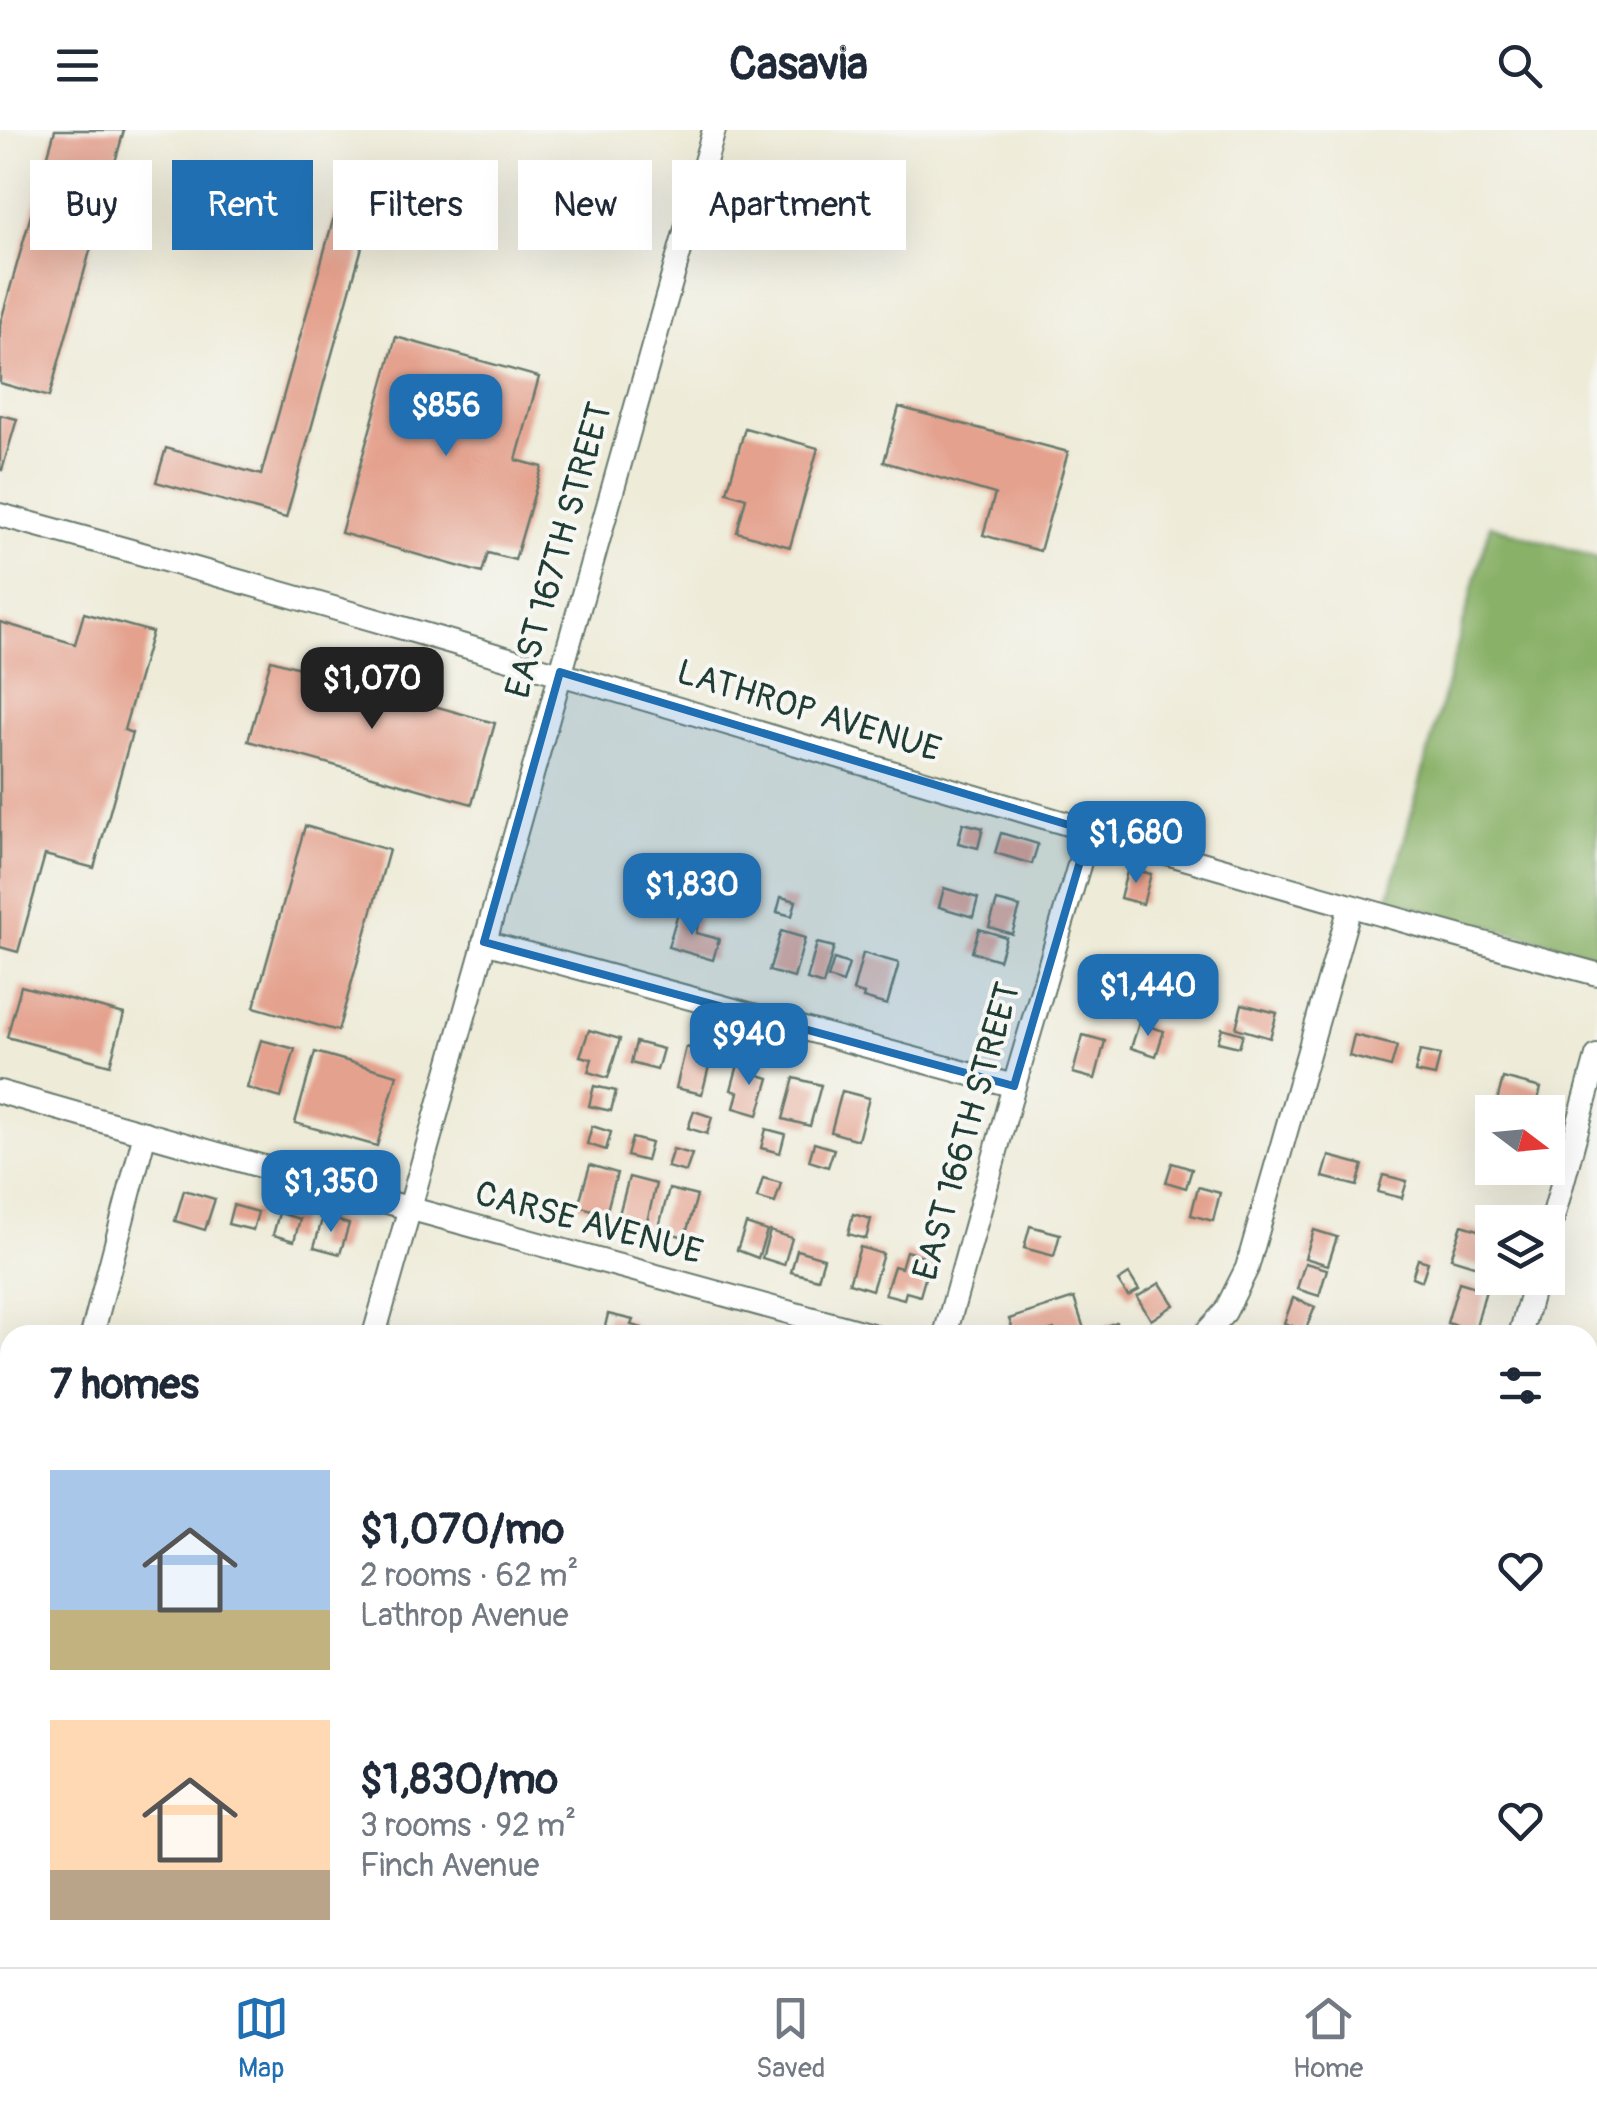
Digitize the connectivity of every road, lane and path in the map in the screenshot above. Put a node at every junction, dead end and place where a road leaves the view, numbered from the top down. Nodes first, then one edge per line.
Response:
1 (714, 130) edge
2 (0, 515) edge
3 (560, 672) junction
4 (1089, 831) junction
5 (1350, 907) junction
6 (484, 942) junction
7 (1597, 974) edge
8 (1597, 1056) edge
9 (1014, 1086) junction
10 (0, 1092) edge
11 (145, 1133) junction
12 (1556, 1205) edge
13 (408, 1208) junction
14 (1531, 1295) edge
15 (95, 1325) edge
16 (377, 1325) edge
17 (835, 1325) edge
18 (948, 1325) edge
19 (1213, 1325) edge
20 (1523, 1325) edge

1 - 3 street, EAST 167TH STREET
2 - 3 street, LATHROP AVENUE
3 - 4 street, LATHROP AVENUE
3 - 6 street, EAST 167TH STREET
4 - 5 street, LATHROP AVENUE
4 - 9 street, EAST 166TH STREET
5 - 7 street, LATHROP AVENUE
5 - 19 street
6 - 9 street
6 - 13 street, EAST 167TH STREET
8 - 12 street
9 - 18 street, EAST 166TH STREET
10 - 11 street, CARSE AVENUE
11 - 13 street, CARSE AVENUE
11 - 15 street
13 - 16 street, EAST 167TH STREET
13 - 17 street, CARSE AVENUE
14 - 20 street

